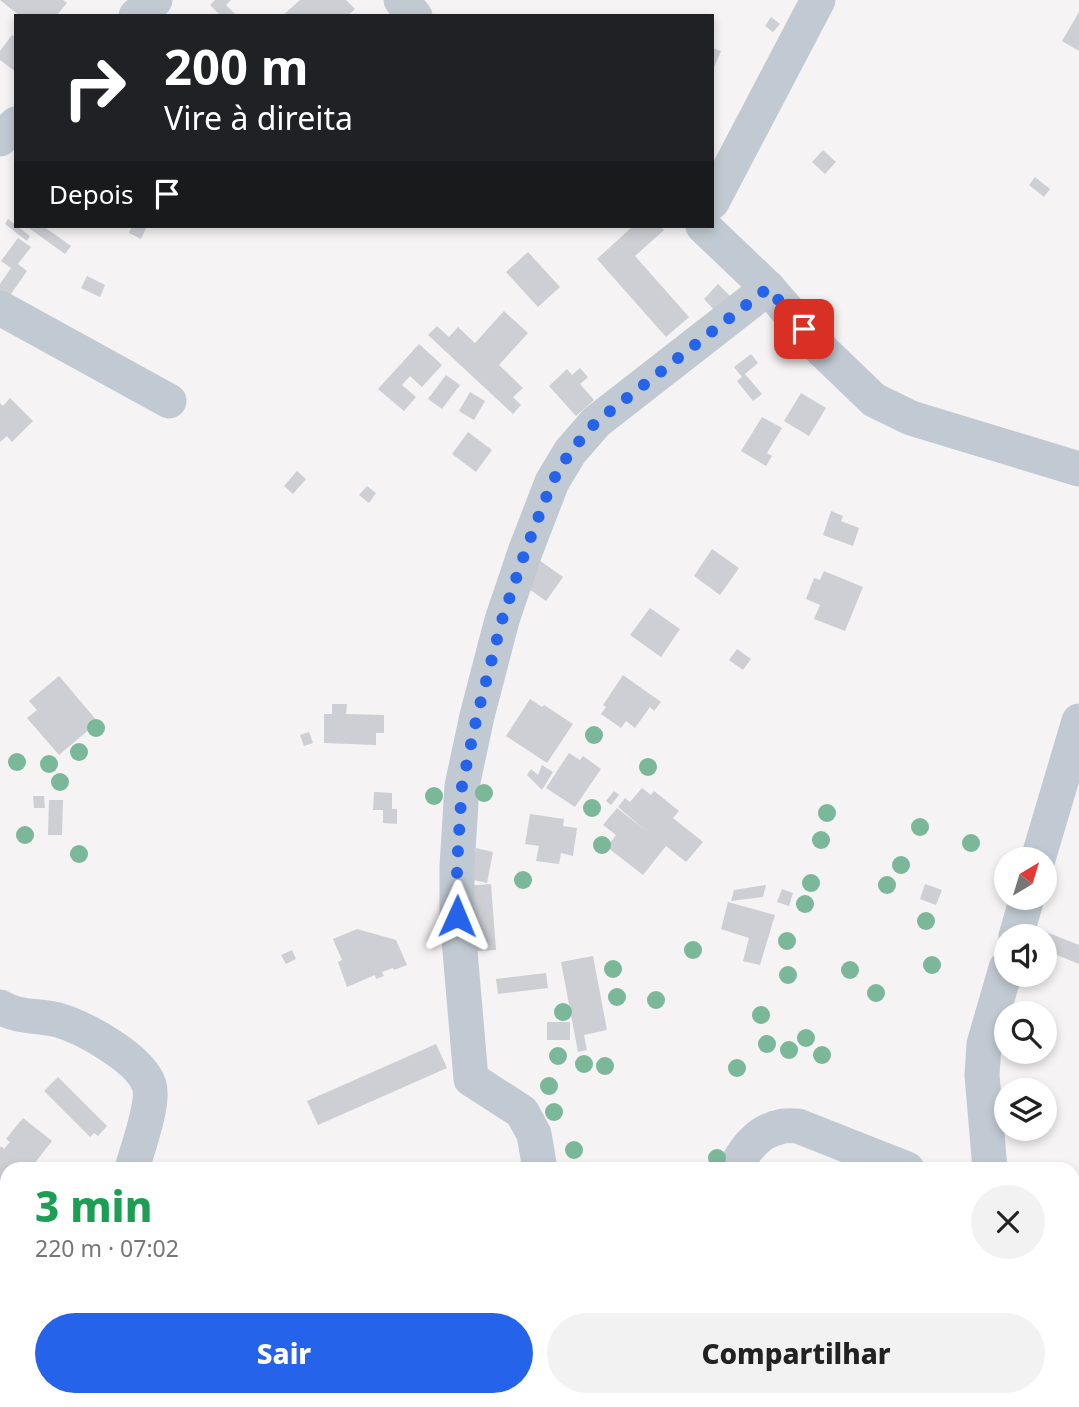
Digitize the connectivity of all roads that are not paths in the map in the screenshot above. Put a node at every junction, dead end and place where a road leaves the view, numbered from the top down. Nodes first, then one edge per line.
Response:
1 (155, 0) edge
2 (401, 0) edge
3 (818, 0) edge
4 (138, 14) edge
5 (413, 14) edge
6 (14, 126) edge
7 (0, 139) edge
8 (714, 198) edge
9 (705, 228) edge
10 (768, 288) junction
11 (0, 308) edge
12 (169, 401) dead end
13 (1077, 461) edge
14 (1079, 721) edge
15 (1042, 847) edge
16 (1000, 987) edge
17 (4, 1013) edge
18 (134, 1162) edge
19 (539, 1162) edge
20 (738, 1162) edge
21 (889, 1162) edge
22 (989, 1162) edge

1 - 4 street
2 - 5 street
3 - 8 street
6 - 7 street
9 - 10 street
10 - 13 street
10 - 19 street
11 - 12 street
14 - 15 street
16 - 22 street
17 - 18 street
20 - 21 street

